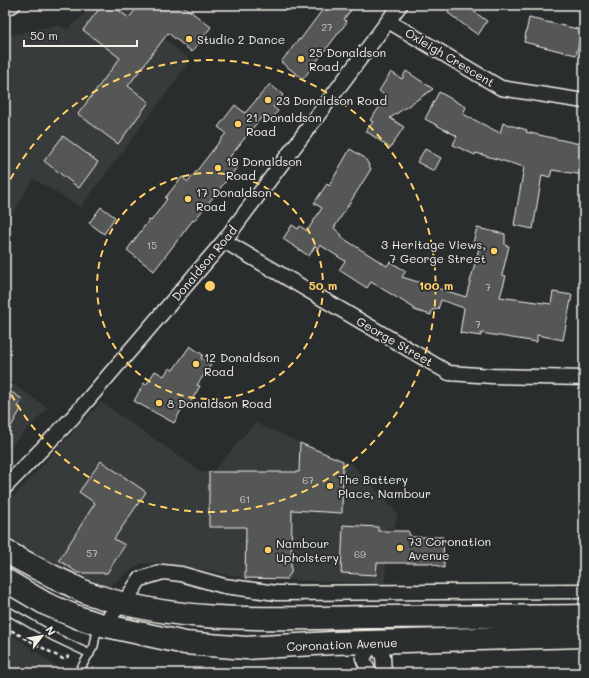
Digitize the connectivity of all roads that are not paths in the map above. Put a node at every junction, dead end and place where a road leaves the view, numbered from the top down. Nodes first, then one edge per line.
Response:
1 (13, 5) edge
2 (400, 5) edge
3 (5, 8) edge
4 (388, 21) junction
5 (584, 101) edge
6 (224, 241) junction
7 (584, 378) edge
8 (5, 487) edge
9 (5, 550) edge
10 (5, 580) edge
11 (584, 591) edge
12 (122, 604) junction
13 (5, 609) edge
14 (584, 616) edge
15 (372, 617) junction
16 (102, 625) junction
17 (584, 636) edge
18 (373, 642) junction
19 (90, 654) junction
20 (78, 673) edge
21 (369, 673) edge
22 (384, 673) edge

1 - 3 street
2 - 4 street, Donaldson Road
4 - 5 street, Oxleigh Crescent
4 - 6 street, Donaldson Road
6 - 7 street, George Street
6 - 8 street, Donaldson Road
9 - 12 main road, Coronation Avenue
10 - 16 main road, Coronation Avenue
11 - 12 street
12 - 15 main road, Coronation Avenue
12 - 16 street
13 - 19 lane
14 - 15 main road, Coronation Avenue
15 - 18 street
16 - 18 main road, Coronation Avenue
16 - 19 lane
17 - 18 main road, Coronation Avenue
18 - 21 street
18 - 22 street
19 - 20 lane

